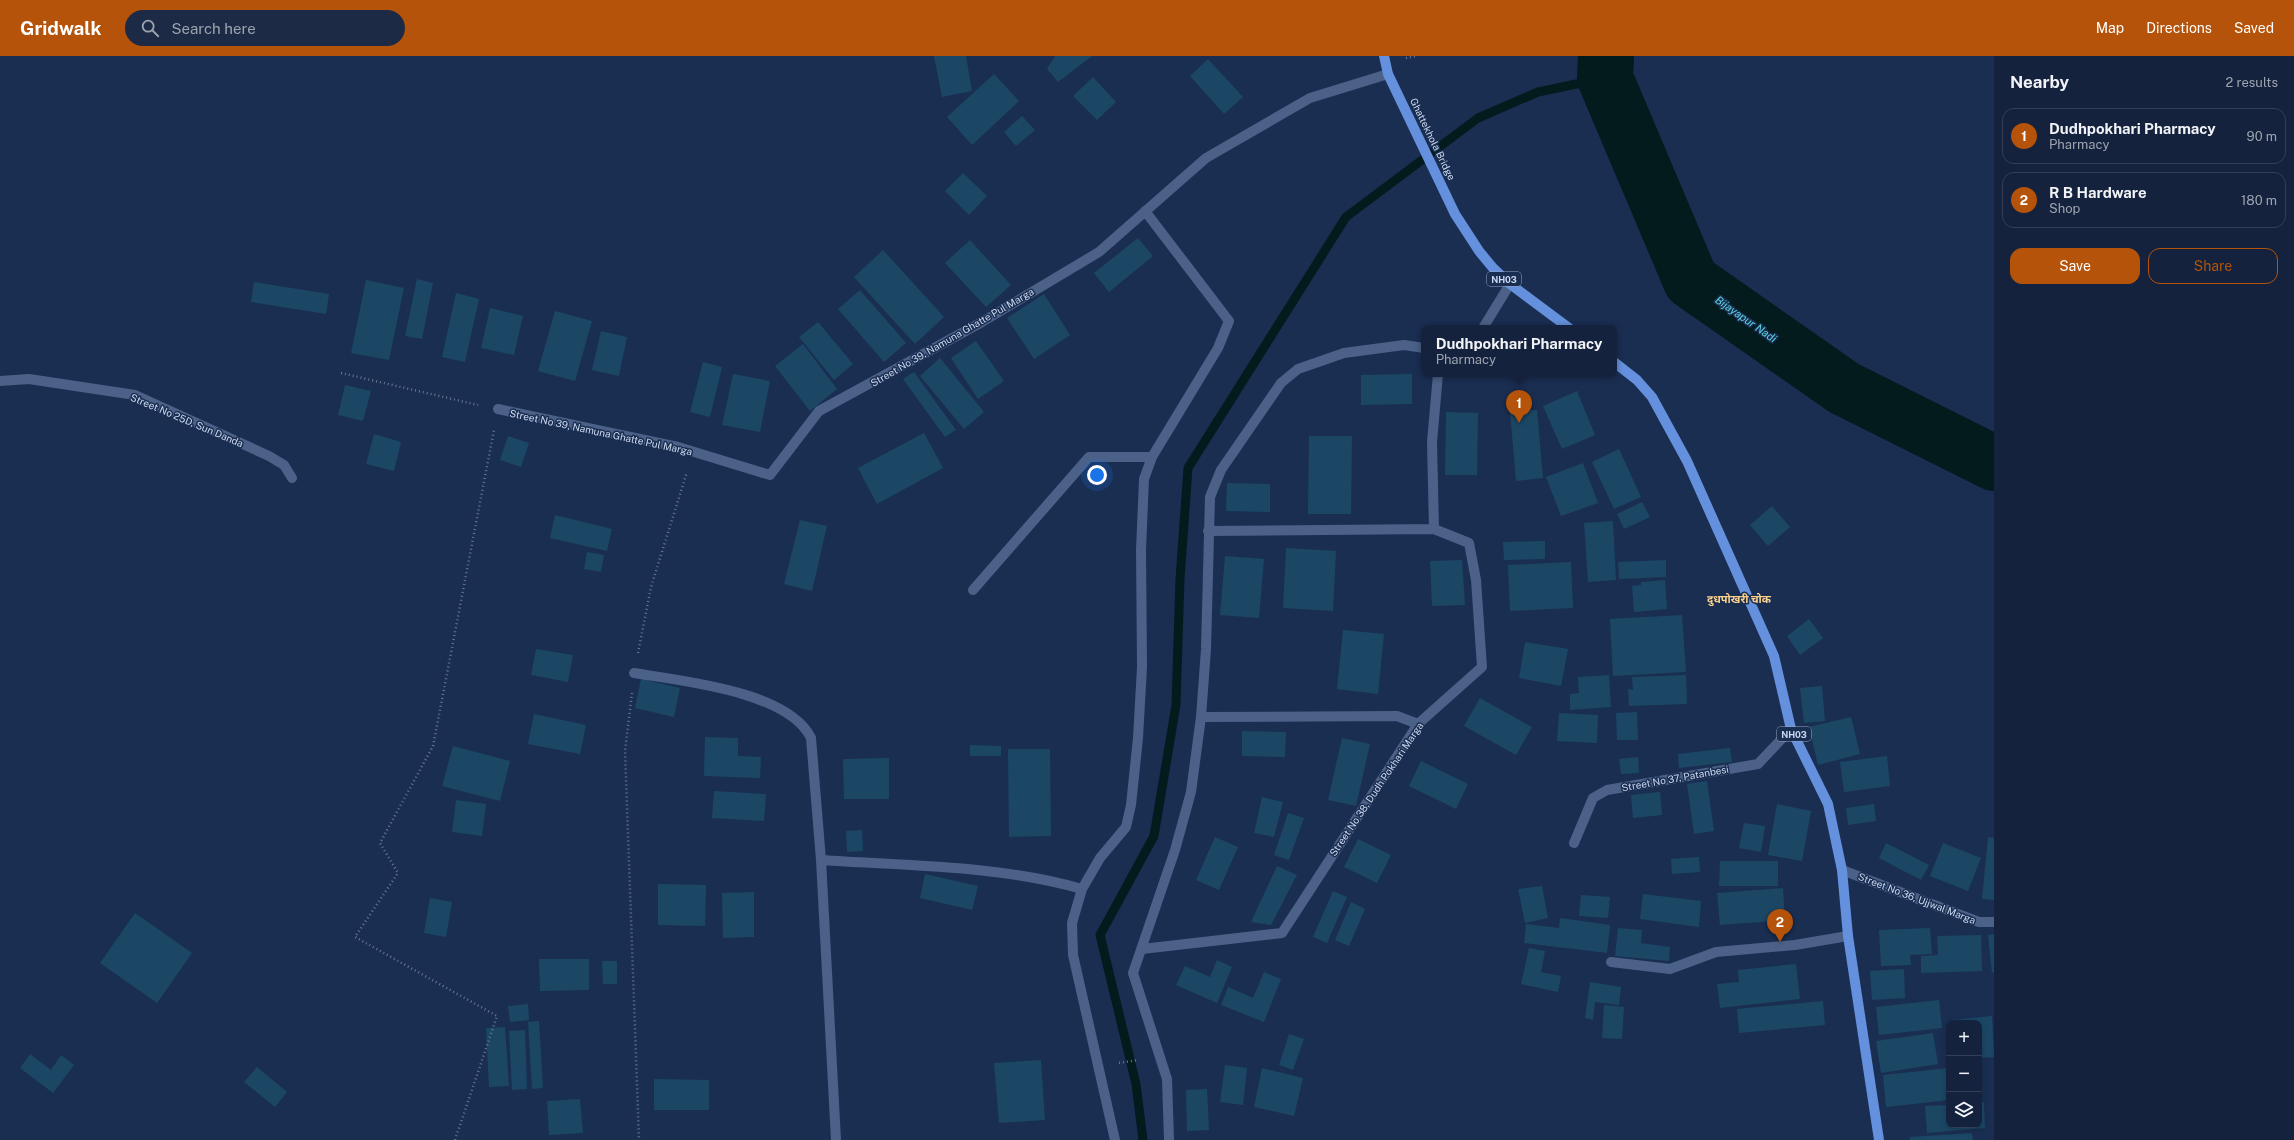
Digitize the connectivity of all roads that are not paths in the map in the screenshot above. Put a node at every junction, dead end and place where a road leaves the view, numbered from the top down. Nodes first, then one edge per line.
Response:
1 (1384, 56) edge
2 (1388, 74) junction
3 (1145, 211) junction
4 (1510, 284) junction
5 (1486, 325) edge
6 (1565, 325) edge
7 (1421, 348) edge
8 (1617, 364) edge
9 (1438, 377) edge
10 (0, 381) edge
11 (498, 409) road end
12 (1152, 457) junction
13 (292, 478) dead end
14 (1434, 529) junction
15 (1208, 531) junction
16 (973, 590) dead end
17 (634, 673) road end
18 (1201, 718) junction
19 (1418, 724) junction
20 (1791, 729) junction
21 (1574, 843) dead end
22 (821, 860) junction
23 (1842, 870) junction
24 (1082, 889) junction
25 (1994, 922) edge
26 (1848, 936) junction
27 (1142, 949) junction
28 (1611, 962) dead end
29 (836, 1140) edge
30 (1115, 1140) edge
31 (1169, 1140) edge
32 (1879, 1140) edge

1 - 2 main road, NH03
2 - 3 street, Street No 39, Namuna Ghatte Pul Marga
2 - 4 main road, Ghattekhola Bridge / NH03
3 - 11 street, Street No 39, Namuna Ghatte Pul Marga
3 - 12 street
4 - 5 street
4 - 6 main road, NH03
7 - 15 street
8 - 20 main road, NH03
9 - 14 street
10 - 13 street, Street No 25D, Sun Danda
12 - 16 street
12 - 24 street
14 - 15 street
14 - 19 street, Street No 38, Dudh Pokhari Marga
15 - 18 street
17 - 22 street
18 - 19 street
18 - 27 street
19 - 27 street, Street No 38, Dudh Pokhari Marga
20 - 21 street, Street No 37, Patanbesi
20 - 23 main road, NH03
22 - 24 street
22 - 29 street
23 - 25 street, Street No 36, Ujjwal Marga
23 - 26 main road, NH03
24 - 30 street
26 - 28 street
26 - 32 main road, NH03
27 - 31 street

